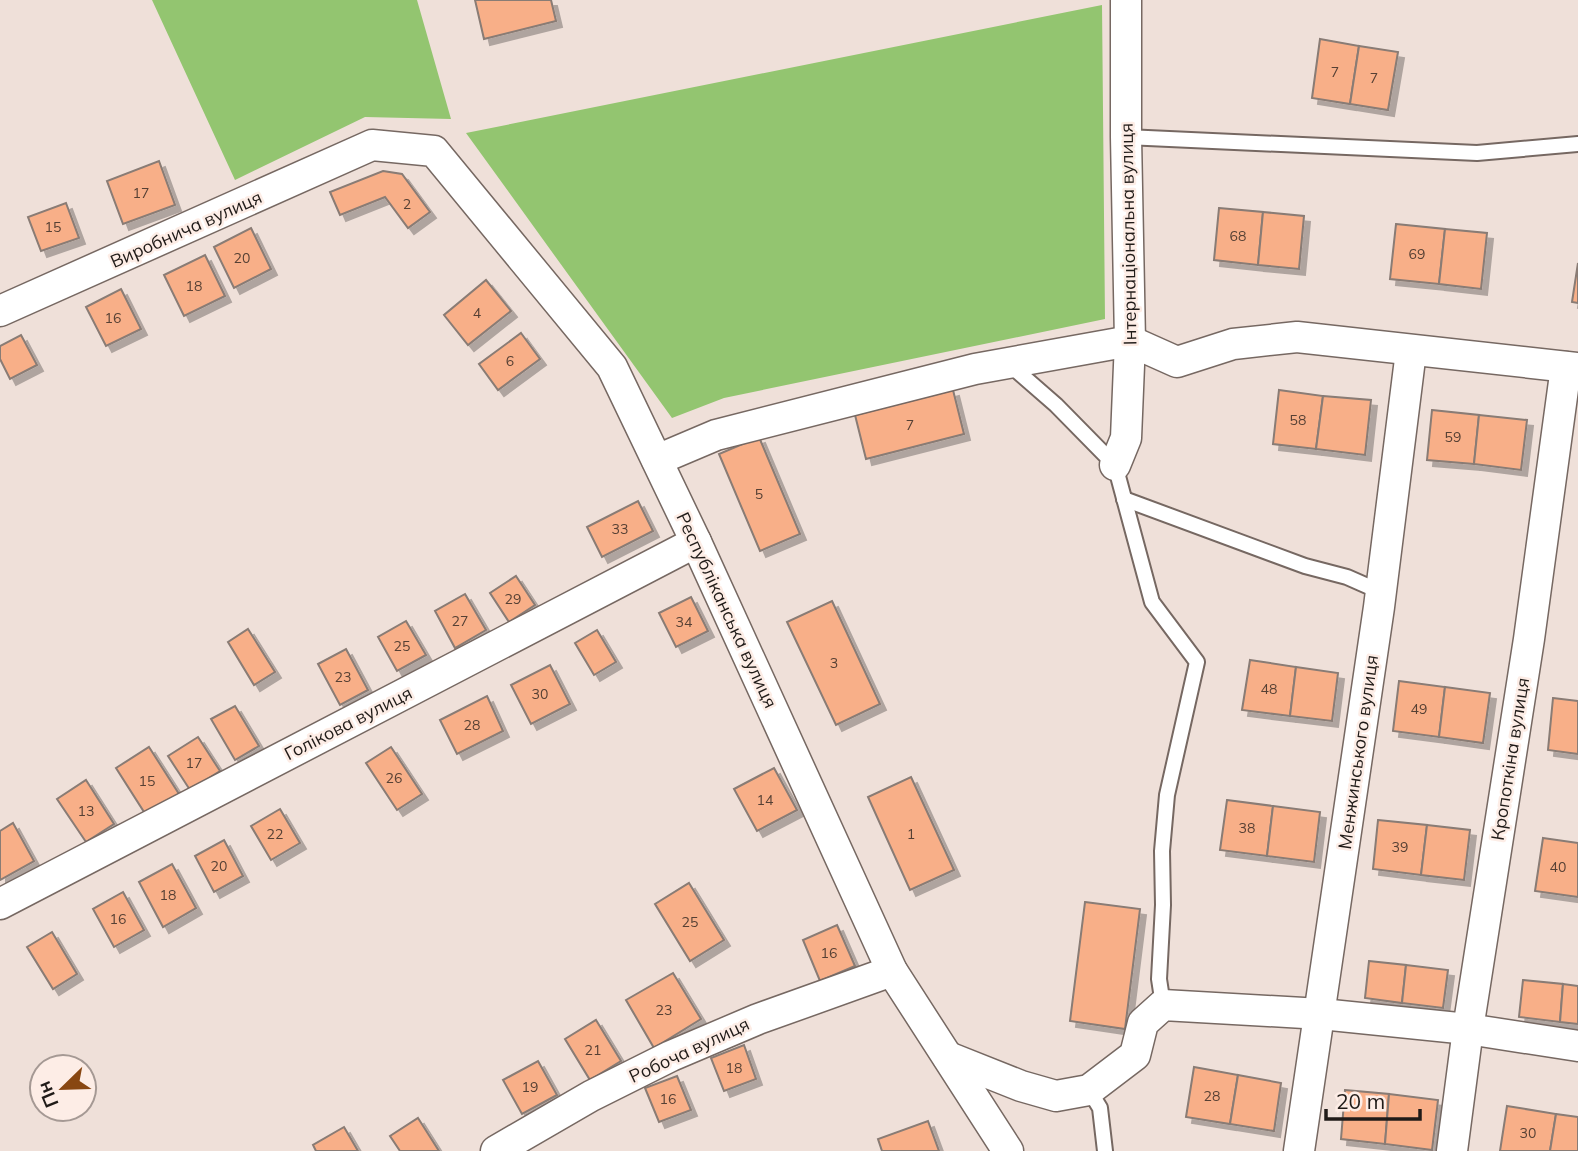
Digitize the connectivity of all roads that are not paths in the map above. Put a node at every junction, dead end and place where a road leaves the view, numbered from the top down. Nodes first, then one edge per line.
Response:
1 (1126, 0) edge
2 (1126, 137) junction
3 (1578, 144) edge
4 (372, 145) joint
5 (0, 311) edge
6 (1130, 341) junction
7 (1411, 351) junction
8 (1008, 363) junction
9 (1572, 367) edge
10 (657, 460) junction
11 (1115, 465) junction
12 (1124, 499) junction
13 (696, 542) junction
14 (1381, 592) junction
15 (0, 904) edge
16 (892, 971) junction
17 (1163, 1004) junction
18 (1321, 1014) junction
19 (1468, 1029) junction
20 (1578, 1046) edge
21 (948, 1057) junction
22 (1089, 1090) junction
23 (496, 1151) edge
24 (983, 1151) edge
25 (1008, 1151) edge
26 (1105, 1151) edge
27 (1300, 1151) edge
28 (1452, 1151) edge

1 - 2 street, Інтернаціональна вулиця
2 - 3 lane
2 - 6 street, Інтернаціональна вулиця
4 - 5 street, Виробнича вулиця
4 - 10 street, Республіканська вулиця
6 - 7 street
6 - 8 street
6 - 11 street, Інтернаціональна вулиця
7 - 9 street
7 - 14 street, Менжинського вулиця
8 - 10 street
8 - 11 lane
9 - 19 street, Кропоткіна вулиця
10 - 13 street, Республіканська вулиця
11 - 12 lane
12 - 14 lane
12 - 17 lane
13 - 15 street, Голікова вулиця
13 - 16 street, Республіканська вулиця
14 - 18 street, Менжинського вулиця
16 - 21 street, Республіканська вулиця
16 - 23 street, Робоча вулиця
17 - 18 street
17 - 22 street
18 - 19 street
18 - 27 street, Менжинського вулиця
19 - 20 street
19 - 28 street, Кропоткіна вулиця
21 - 22 street
21 - 24 street
21 - 25 street, Республіканська вулиця
22 - 26 lane

